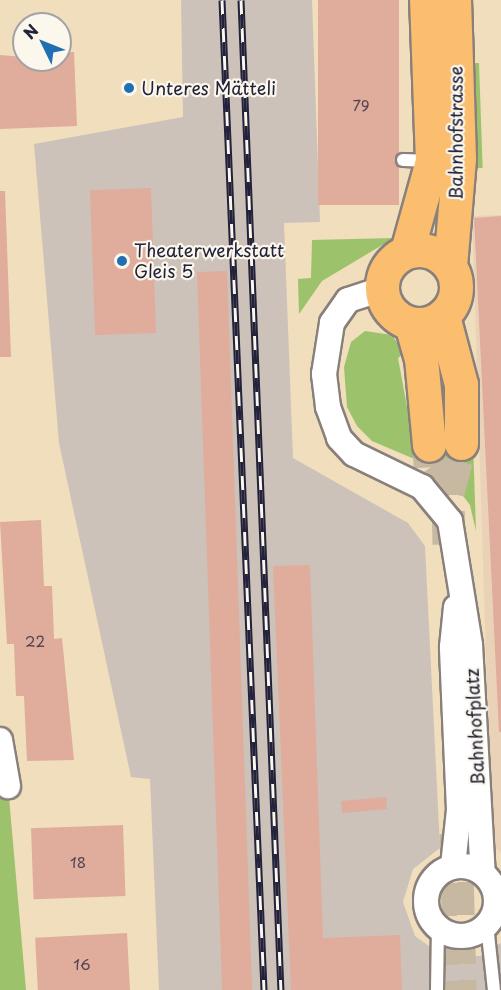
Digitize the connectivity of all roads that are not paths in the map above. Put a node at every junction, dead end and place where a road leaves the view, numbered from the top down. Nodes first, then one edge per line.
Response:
1 (426, 0) edge
2 (454, 0) edge
3 (407, 251) junction
4 (450, 266) junction
5 (382, 289) junction
6 (443, 316) junction
7 (411, 324) junction
8 (459, 581) junction
9 (0, 740) edge
10 (8, 786) dead end
11 (453, 866) junction
12 (483, 874) junction
13 (493, 920) edge
14 (438, 928) junction
15 (437, 990) edge
16 (494, 990) edge

1 - 3 main road, Bahnhofstrasse
2 - 4 main road, Bahnhofstrasse
3 - 4 main road
3 - 5 main road
4 - 6 main road
5 - 7 main road
5 - 8 street, Bahnhofplatz
6 - 7 main road
6 - 7 main road
8 - 11 street, Bahnhofplatz
8 - 12 street, Bahnhofplatz
9 - 10 street
11 - 12 street
11 - 14 street
12 - 13 street
13 - 14 street
13 - 16 lane
14 - 15 lane

